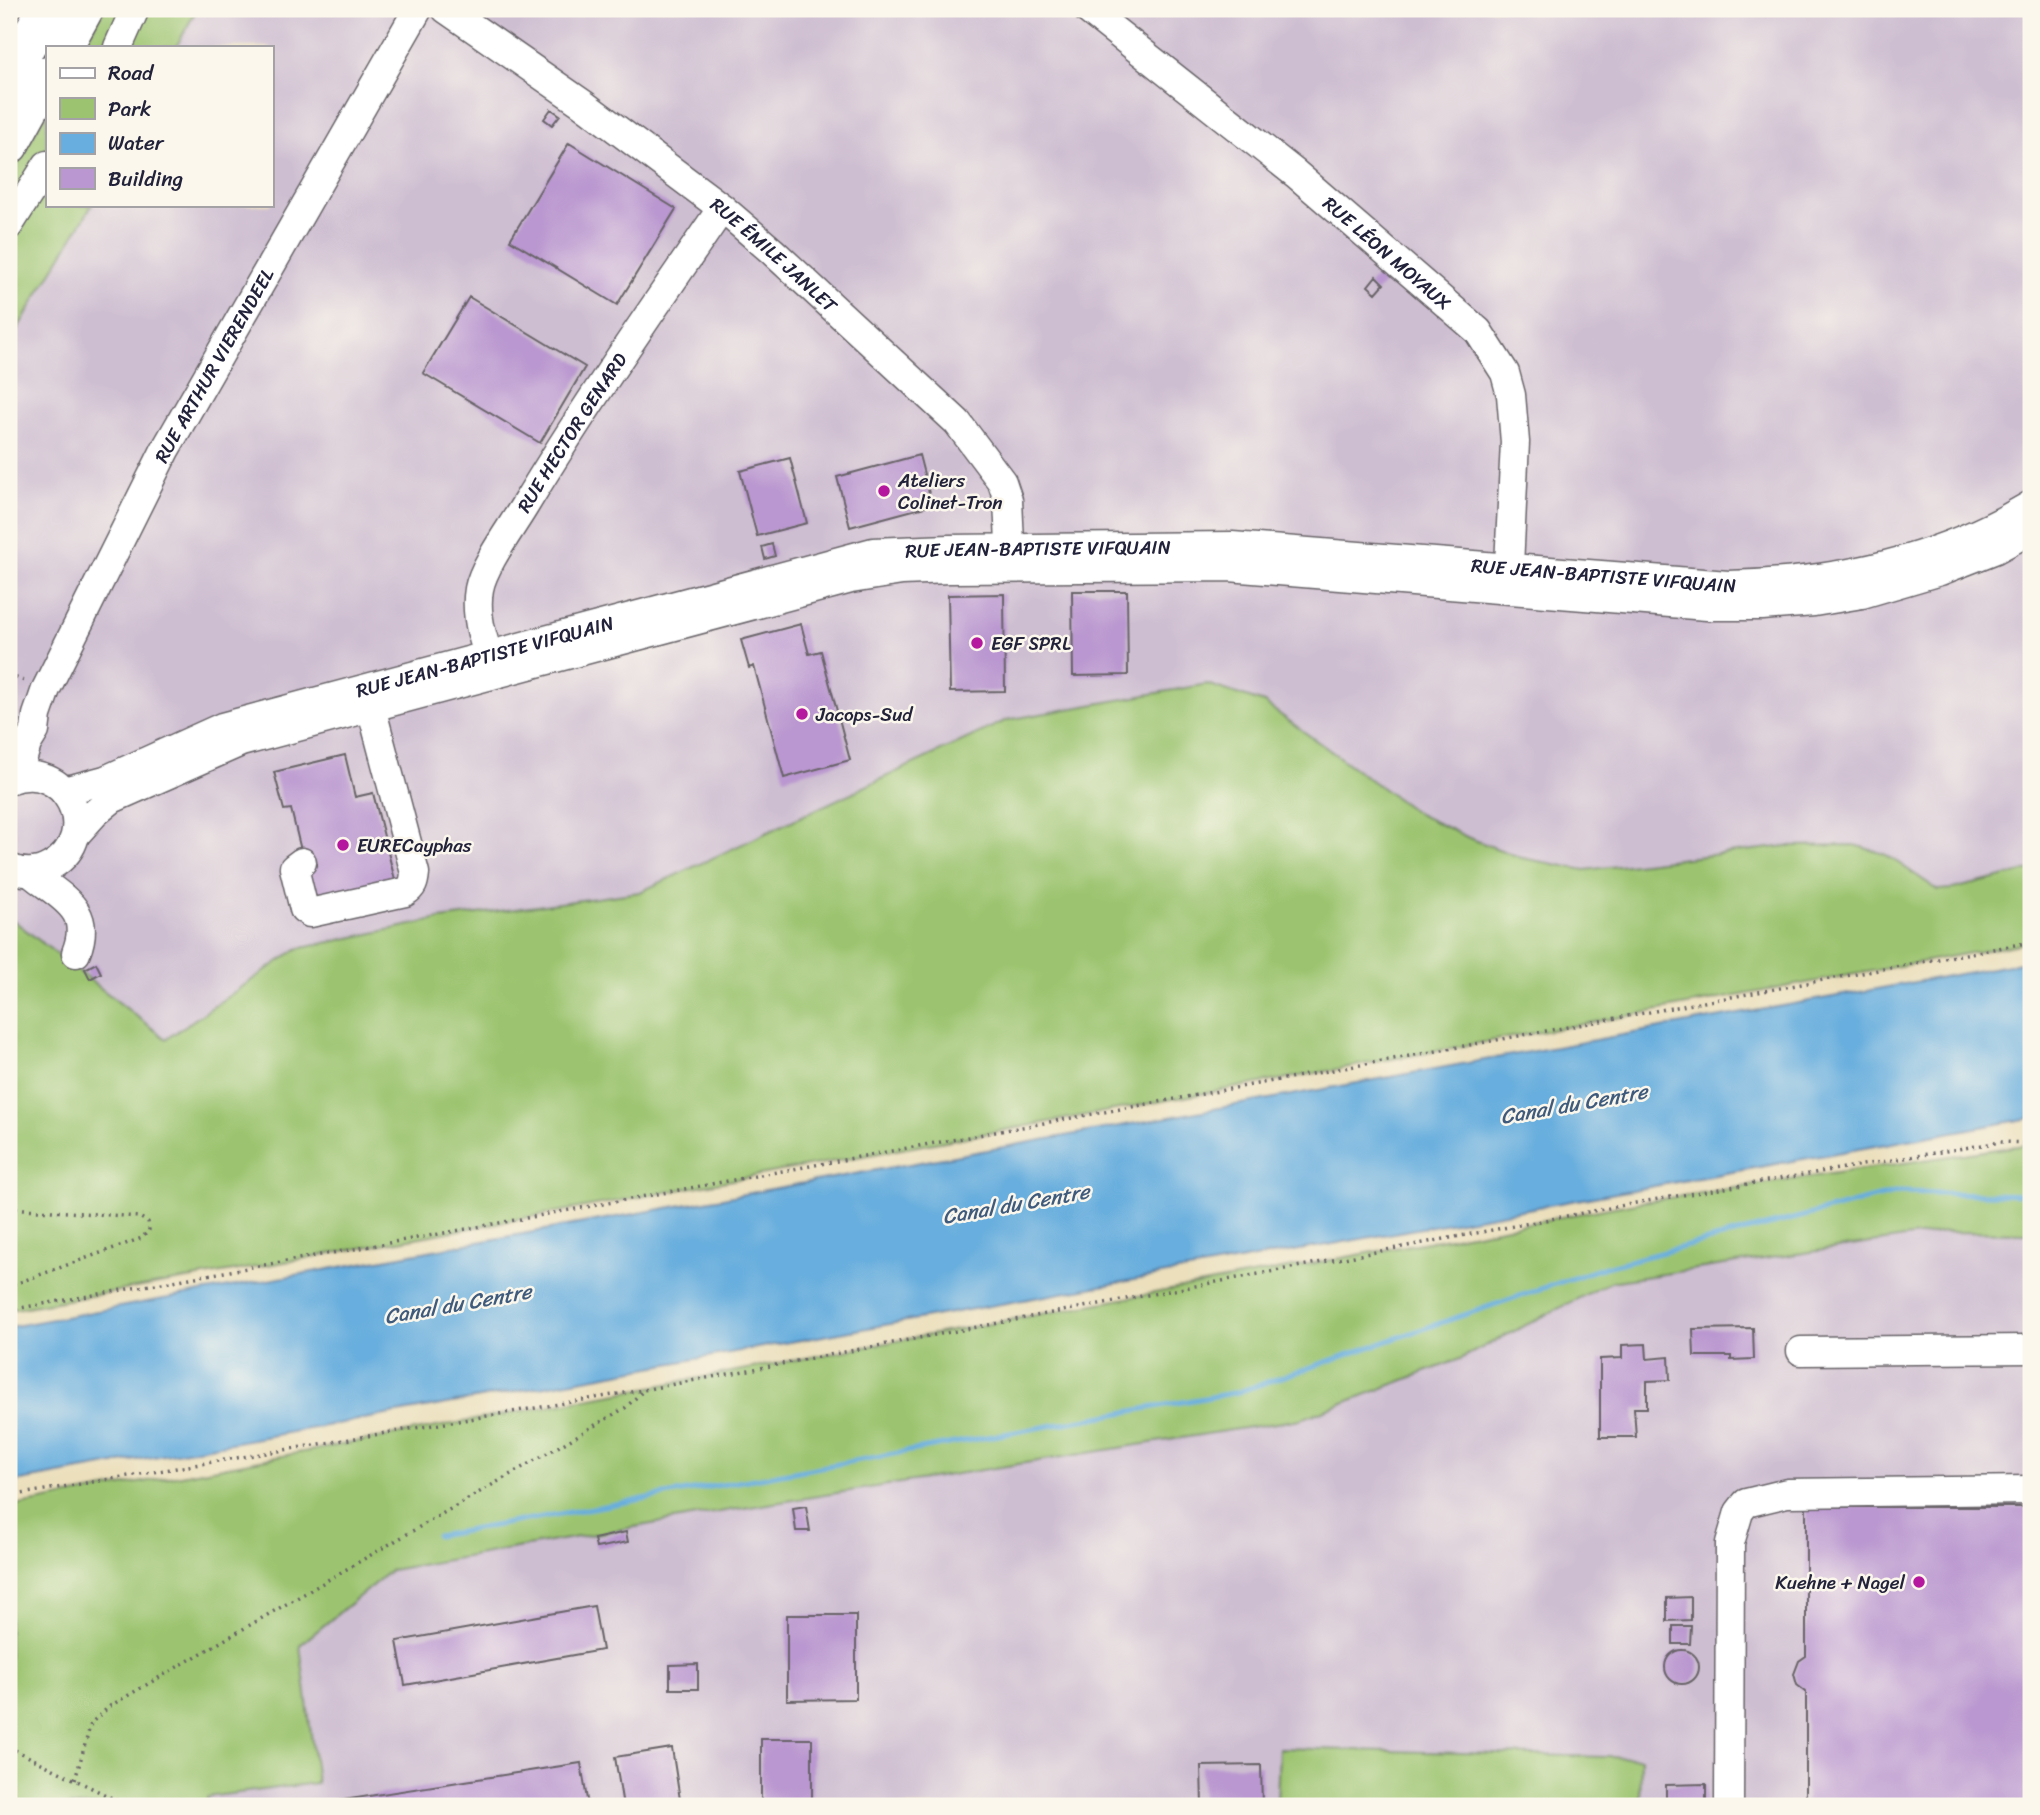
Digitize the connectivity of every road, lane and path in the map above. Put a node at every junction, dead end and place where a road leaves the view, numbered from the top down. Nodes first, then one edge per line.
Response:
1 (46, 9) edge
2 (84, 9) edge
3 (135, 9) edge
4 (418, 9) edge
5 (446, 9) edge
6 (1087, 9) edge
7 (64, 46) edge
8 (118, 46) edge
9 (9, 77) edge
10 (46, 78) edge
11 (9, 145) edge
12 (46, 167) edge
13 (722, 208) junction
14 (9, 225) edge
15 (2031, 505) edge
16 (2031, 530) edge
17 (1010, 558) junction
18 (1508, 578) junction
19 (492, 664) junction
20 (371, 708) junction
21 (35, 731) junction
22 (13, 778) edge
23 (58, 786) junction
24 (73, 841) junction
25 (302, 862) dead end
26 (16, 872) edge
27 (68, 900) junction
28 (2031, 942) edge
29 (76, 953) dead end
30 (2031, 1143) edge
31 (9, 1208) edge
32 (9, 1286) edge
33 (9, 1310) edge
34 (2031, 1349) edge
35 (1801, 1351) dead end
36 (643, 1390) junction
37 (2031, 1490) edge
38 (9, 1496) edge
39 (9, 1747) edge
40 (75, 1780) junction
41 (128, 1806) edge
42 (1729, 1806) edge

1 - 9 highway
2 - 7 highway
3 - 8 street
4 - 21 street, RUE ARTHUR VIERENDEEL
5 - 13 street, RUE ÉMILE JANLET
6 - 18 street, RUE LÉON MOYAUX
10 - 11 highway
12 - 14 street
13 - 17 street, RUE ÉMILE JANLET
13 - 19 street, RUE HECTOR GENARD
15 - 18 street, RUE JEAN-BAPTISTE VIFQUAIN
16 - 18 street, RUE JEAN-BAPTISTE VIFQUAIN
17 - 18 street, RUE JEAN-BAPTISTE VIFQUAIN
17 - 19 street, RUE JEAN-BAPTISTE VIFQUAIN
19 - 20 street, RUE JEAN-BAPTISTE VIFQUAIN
19 - 23 street, RUE JEAN-BAPTISTE VIFQUAIN
20 - 24 street, RUE JEAN-BAPTISTE VIFQUAIN
20 - 25 street
21 - 22 street, RUE ARTHUR VIERENDEEL
21 - 23 street
22 - 23 street, RUE JEAN-BAPTISTE VIFQUAIN
23 - 24 street
24 - 26 street, RUE JEAN-BAPTISTE VIFQUAIN
24 - 27 street
26 - 27 street
27 - 29 street
28 - 33 path
30 - 36 path
31 - 32 path
34 - 35 street
36 - 38 path
36 - 40 path
37 - 42 street
39 - 40 path
40 - 41 path

